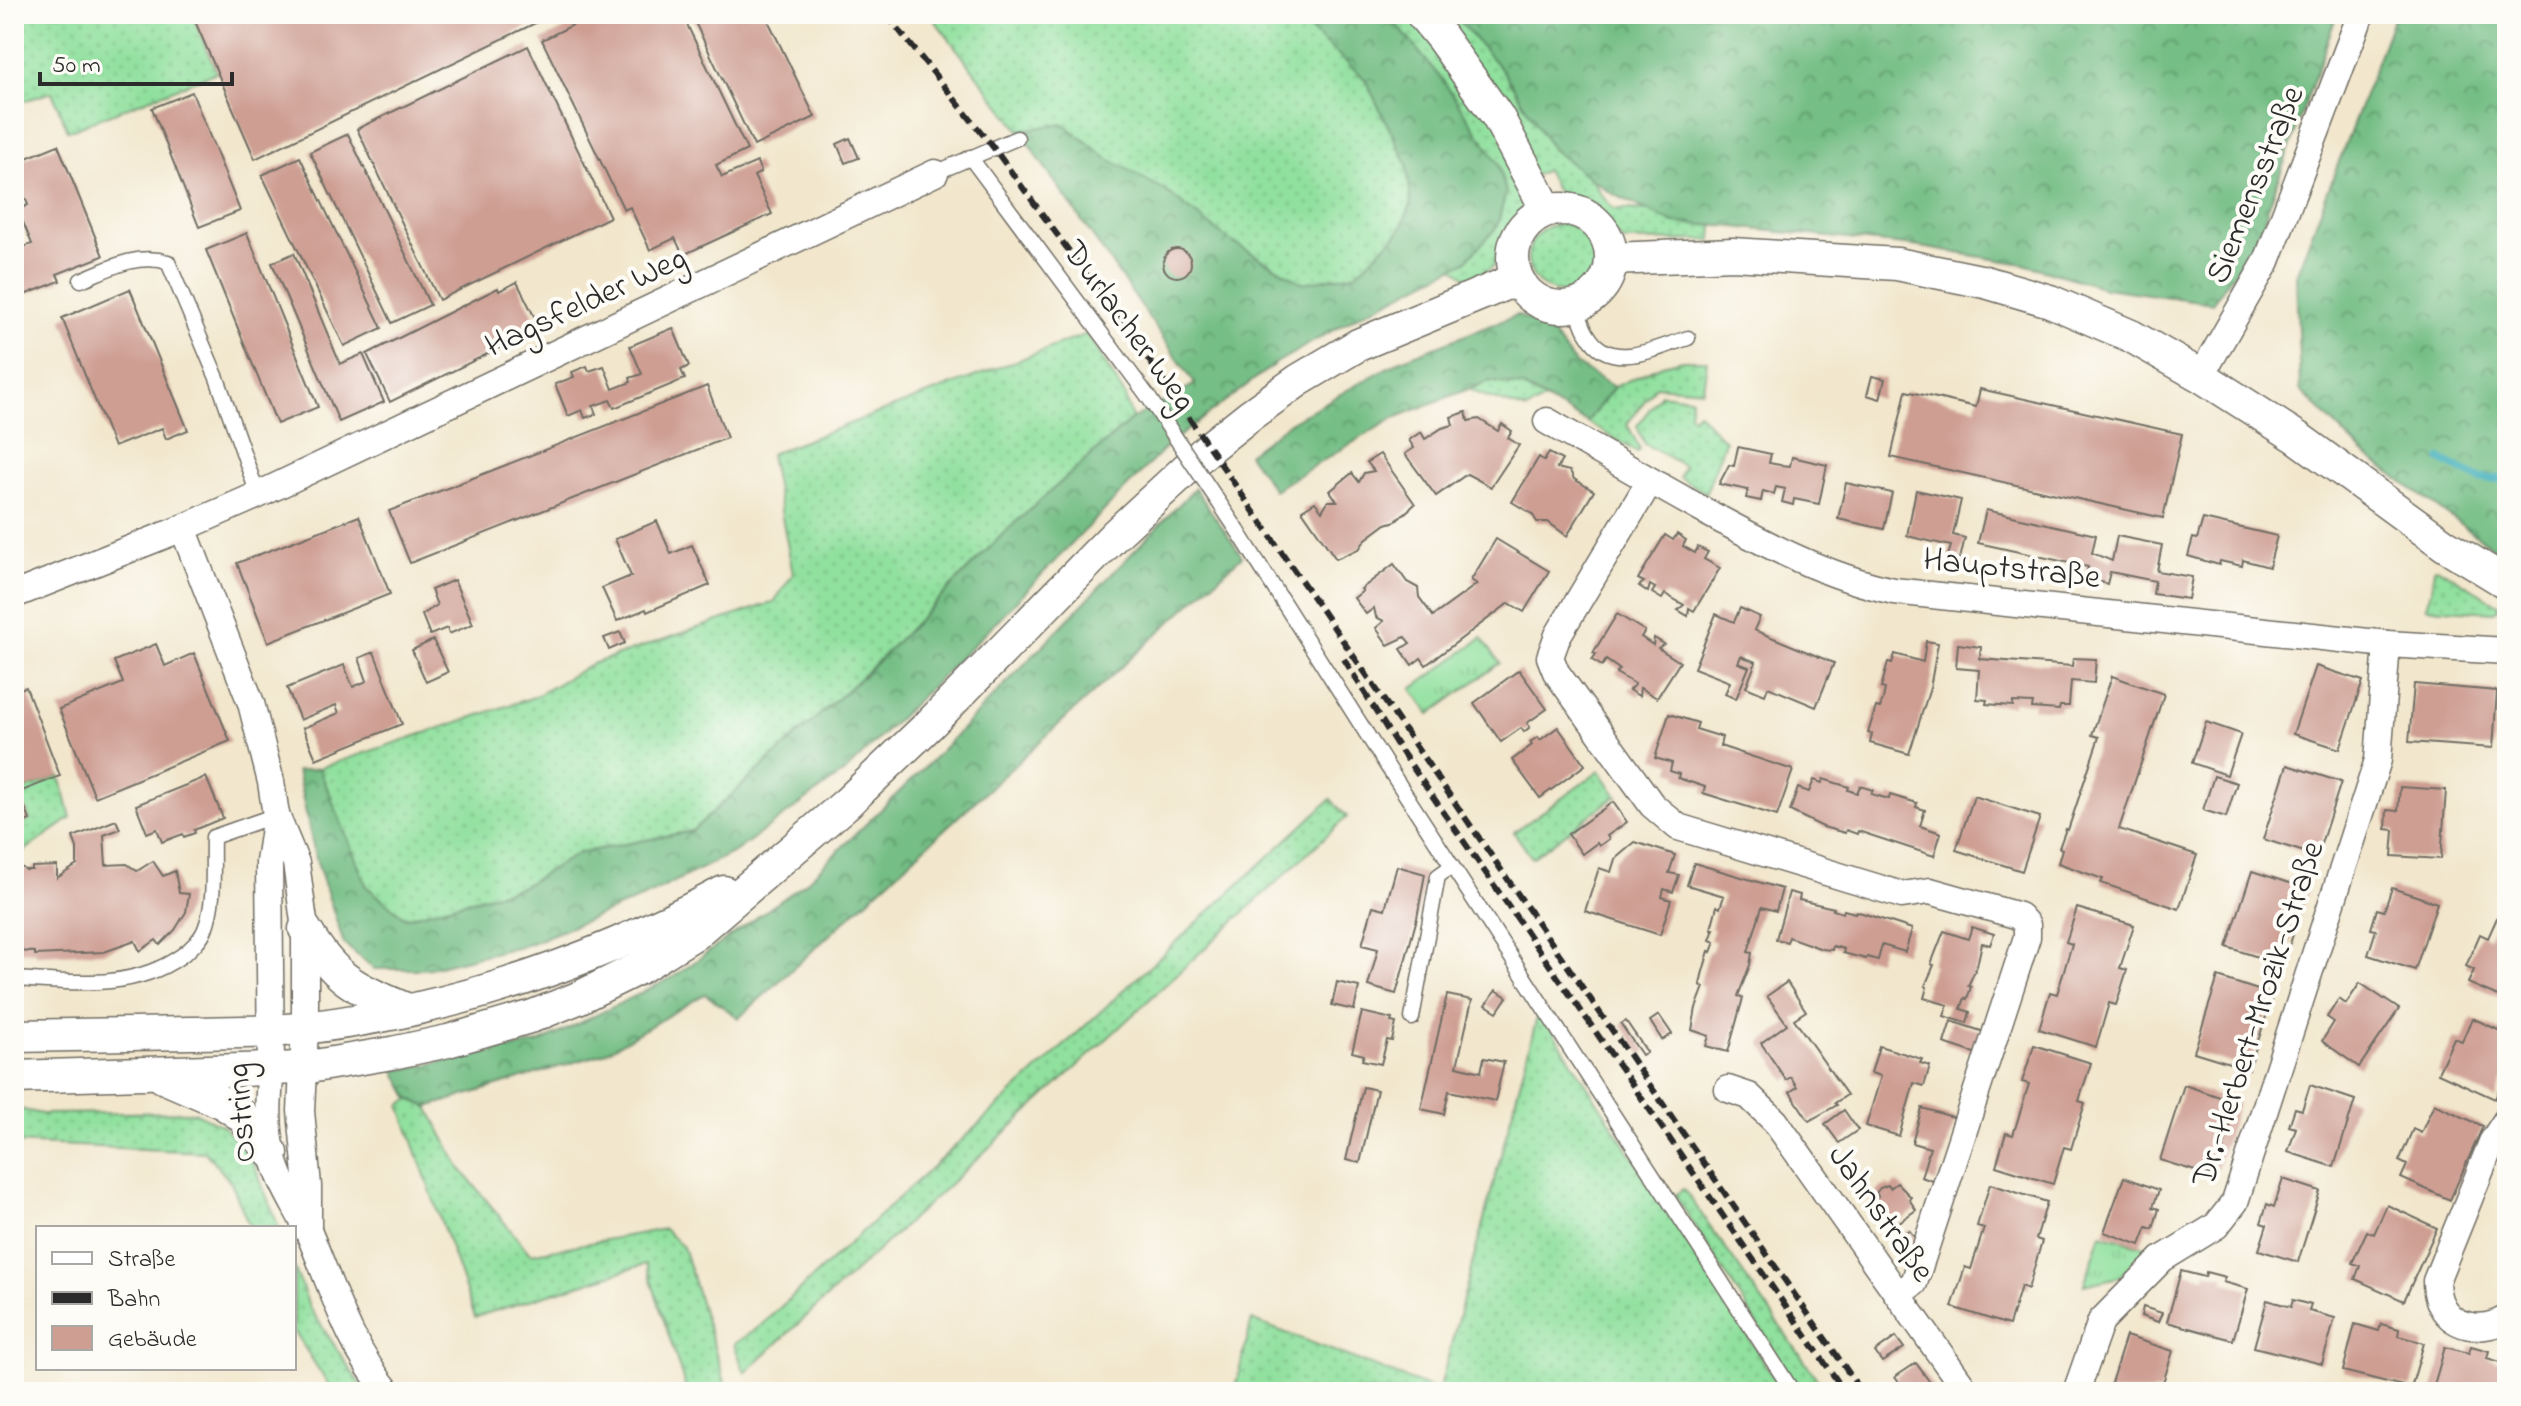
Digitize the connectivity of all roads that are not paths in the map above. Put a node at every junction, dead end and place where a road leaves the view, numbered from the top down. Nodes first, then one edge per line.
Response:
1 (1422, 14) edge
2 (2361, 14) edge
3 (1017, 138) dead end
4 (970, 157) junction
5 (935, 173) joint
6 (1547, 210) junction
7 (1612, 259) junction
8 (81, 280) dead end
9 (1519, 283) junction
10 (1576, 305) junction
11 (1688, 338) dead end
12 (2201, 376) junction
13 (1547, 421) dead end
14 (1650, 481) junction
15 (258, 495) junction
16 (183, 528) junction
17 (2507, 583) edge
18 (14, 595) edge
19 (2387, 644) junction
20 (2507, 651) edge
21 (276, 815) junction
22 (1452, 866) junction
23 (769, 867) junction
24 (305, 929) junction
25 (14, 979) edge
26 (408, 1010) junction
27 (1412, 1018) dead end
28 (305, 1028) junction
29 (269, 1031) junction
30 (14, 1036) edge
31 (287, 1069) junction
32 (157, 1074) junction
33 (14, 1077) edge
34 (1728, 1089) dead end
35 (2507, 1119) edge
36 (272, 1153) junction
37 (308, 1230) junction
38 (1898, 1295) junction
39 (2507, 1318) edge
40 (388, 1392) edge
41 (1793, 1392) edge
42 (1967, 1392) edge
43 (2076, 1392) edge

1 - 6 street
2 - 12 street, Siemensstraße
3 - 4 lane, Hagsfelder Weg
4 - 5 lane, Hagsfelder Weg
4 - 22 lane, Durlacher Weg, bridge
5 - 15 street, Hagsfelder Weg
6 - 7 street
6 - 9 street
7 - 10 street
7 - 12 street
8 - 15 lane
9 - 10 street
9 - 23 street
10 - 11 lane
12 - 17 street
13 - 14 street, Hauptstraße
14 - 19 street, Hauptstraße
14 - 38 street
15 - 16 street, Hagsfelder Weg
16 - 18 street, Hagsfelder Weg
16 - 21 street
19 - 20 street, Hauptstraße
19 - 43 street, Dr.-Herbert-Mrozik-Straße
21 - 24 street
21 - 25 lane
21 - 29 street
22 - 27 lane
22 - 41 lane, Durlacher Weg
23 - 26 street
23 - 31 street
24 - 26 street
24 - 28 street
26 - 28 street
28 - 29 street
28 - 31 street, Ostring
29 - 30 street
29 - 31 street, Ostring
31 - 32 street
31 - 36 street, Ostring
31 - 37 street, Ostring
32 - 33 street
32 - 36 street
34 - 38 street, Jahnstraße
35 - 39 street
36 - 37 street, Ostring
37 - 40 street, Ostring
38 - 42 street, Jahnstraße

